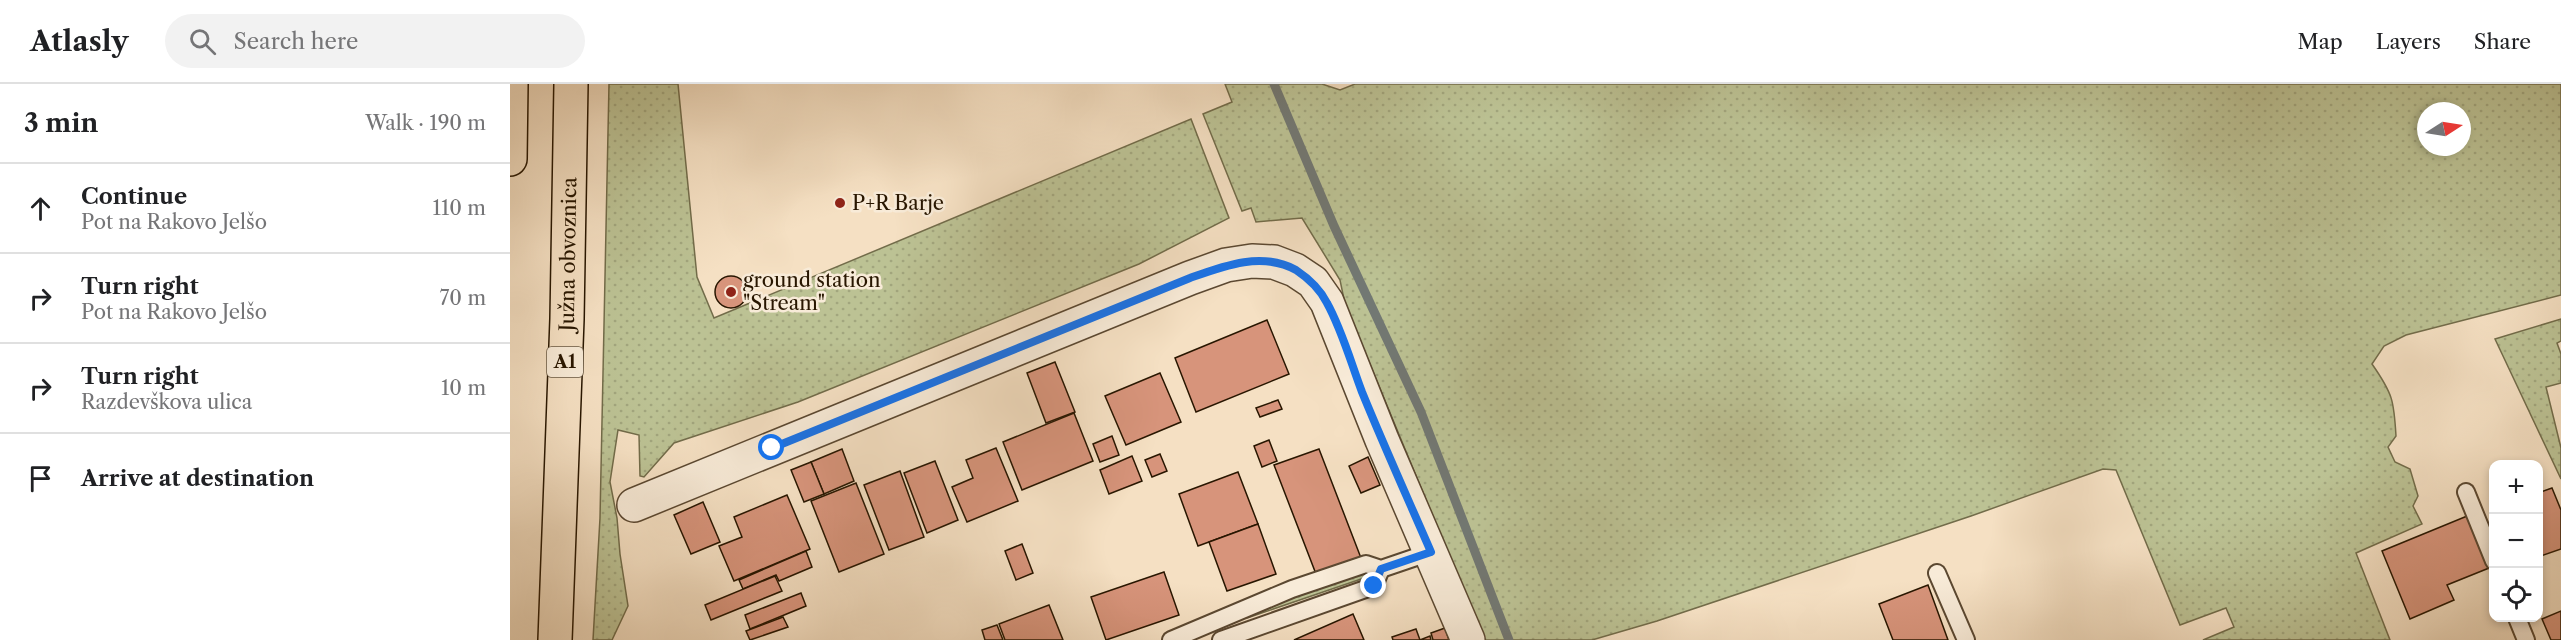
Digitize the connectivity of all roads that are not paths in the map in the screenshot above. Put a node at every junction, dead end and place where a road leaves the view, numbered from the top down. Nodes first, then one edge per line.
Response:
1 (511, 84) edge
2 (571, 84) edge
3 (510, 159) edge
4 (2466, 492) dead end
5 (634, 505) dead end
6 (2489, 551) edge
7 (1431, 552) junction
8 (1381, 569) junction
9 (1937, 573) dead end
10 (2519, 622) edge
11 (555, 640) edge
12 (1175, 640) edge
13 (1221, 640) edge
14 (1468, 640) edge
15 (1966, 640) edge
16 (2526, 640) edge

1 - 3 highway
2 - 11 highway, Južna obvoznica / A1
4 - 6 lane
5 - 7 street
7 - 8 lane
7 - 14 street
8 - 12 lane
8 - 13 lane
9 - 15 lane
10 - 16 lane

